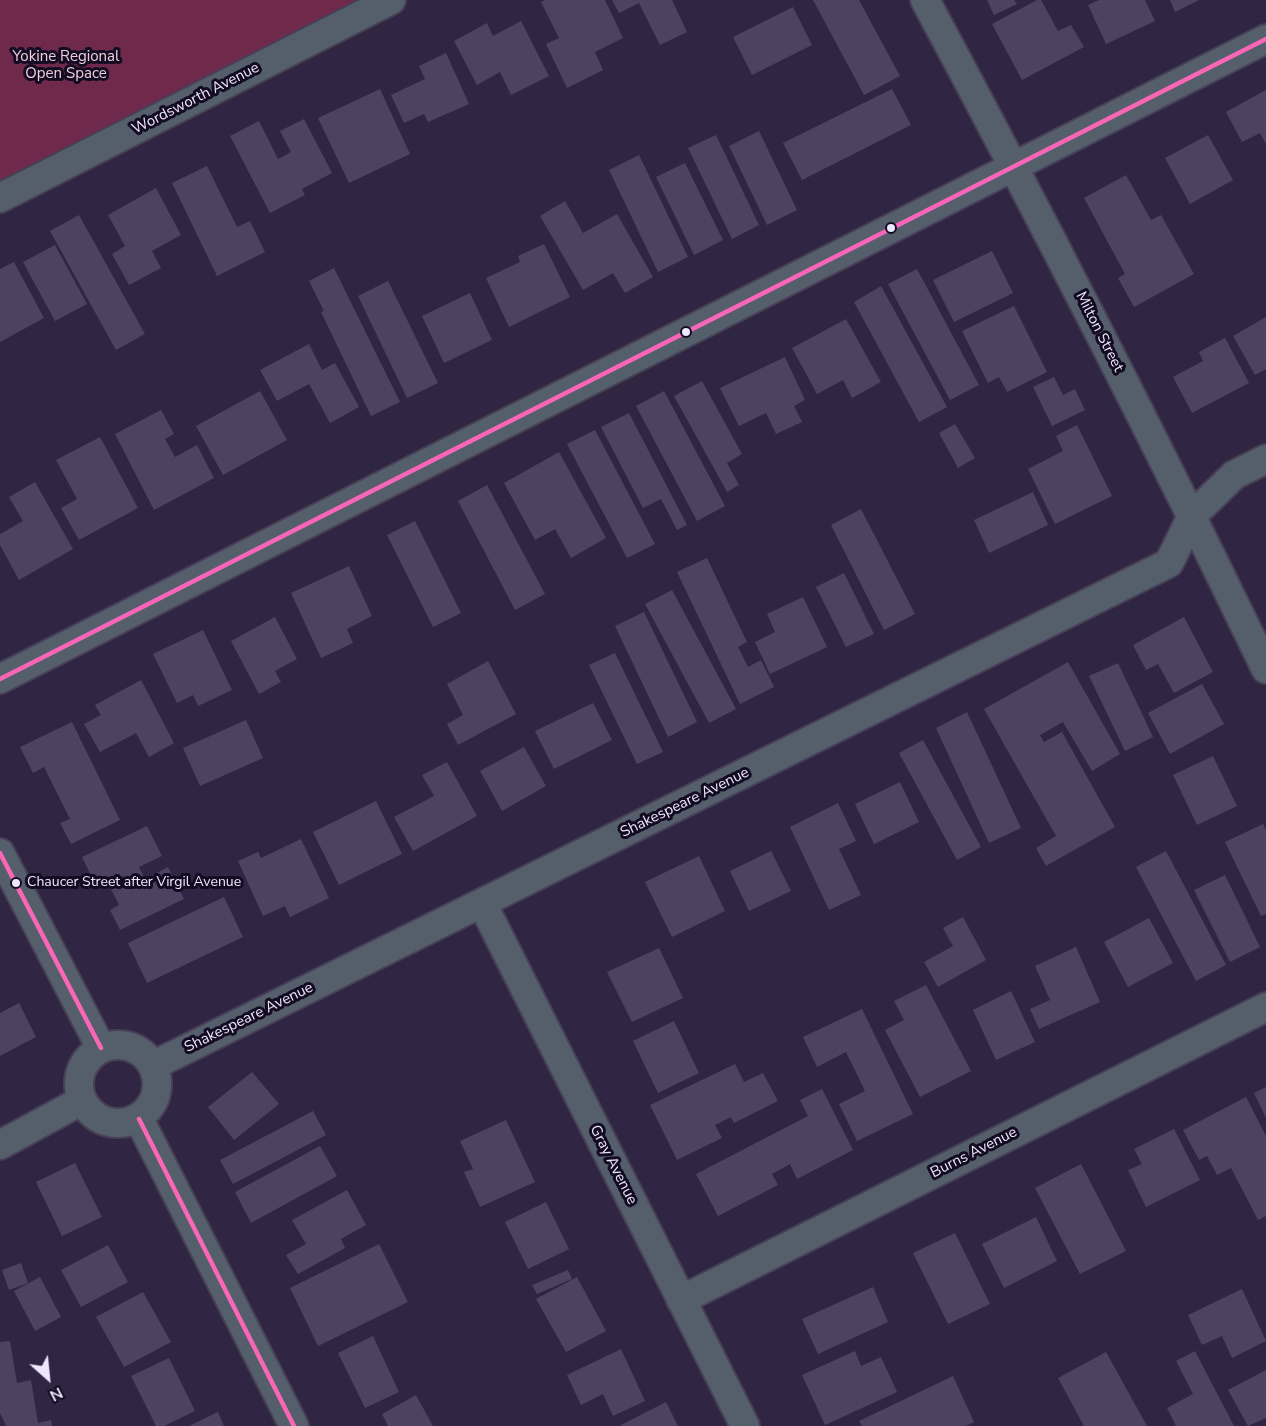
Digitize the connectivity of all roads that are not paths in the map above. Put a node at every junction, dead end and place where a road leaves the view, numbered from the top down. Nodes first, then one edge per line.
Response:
1 (391, 0) edge
2 (925, 0) edge
3 (1266, 39) edge
4 (1013, 165) junction
5 (0, 198) edge
6 (1266, 459) edge
7 (1192, 516) junction
8 (1266, 669) edge
9 (0, 679) edge
10 (0, 853) edge
11 (482, 903) junction
12 (1266, 1007) edge
13 (101, 1047) junction
14 (154, 1065) junction
15 (81, 1101) junction
16 (139, 1119) junction
17 (0, 1145) edge
18 (681, 1300) junction
19 (294, 1426) edge
20 (745, 1426) edge

1 - 5 street, Wordsworth Avenue
2 - 4 street, Milton Street
3 - 4 street
4 - 7 street, Milton Street
4 - 9 street
6 - 7 street, Shakespeare Avenue
7 - 8 street, Milton Street
7 - 11 street, Shakespeare Avenue
10 - 13 street
11 - 14 street, Shakespeare Avenue
11 - 18 street, Gray Avenue
12 - 18 street, Burns Avenue
13 - 14 street
13 - 15 street
14 - 16 street
15 - 16 street
15 - 17 street
16 - 19 street
18 - 20 street, Gray Avenue

